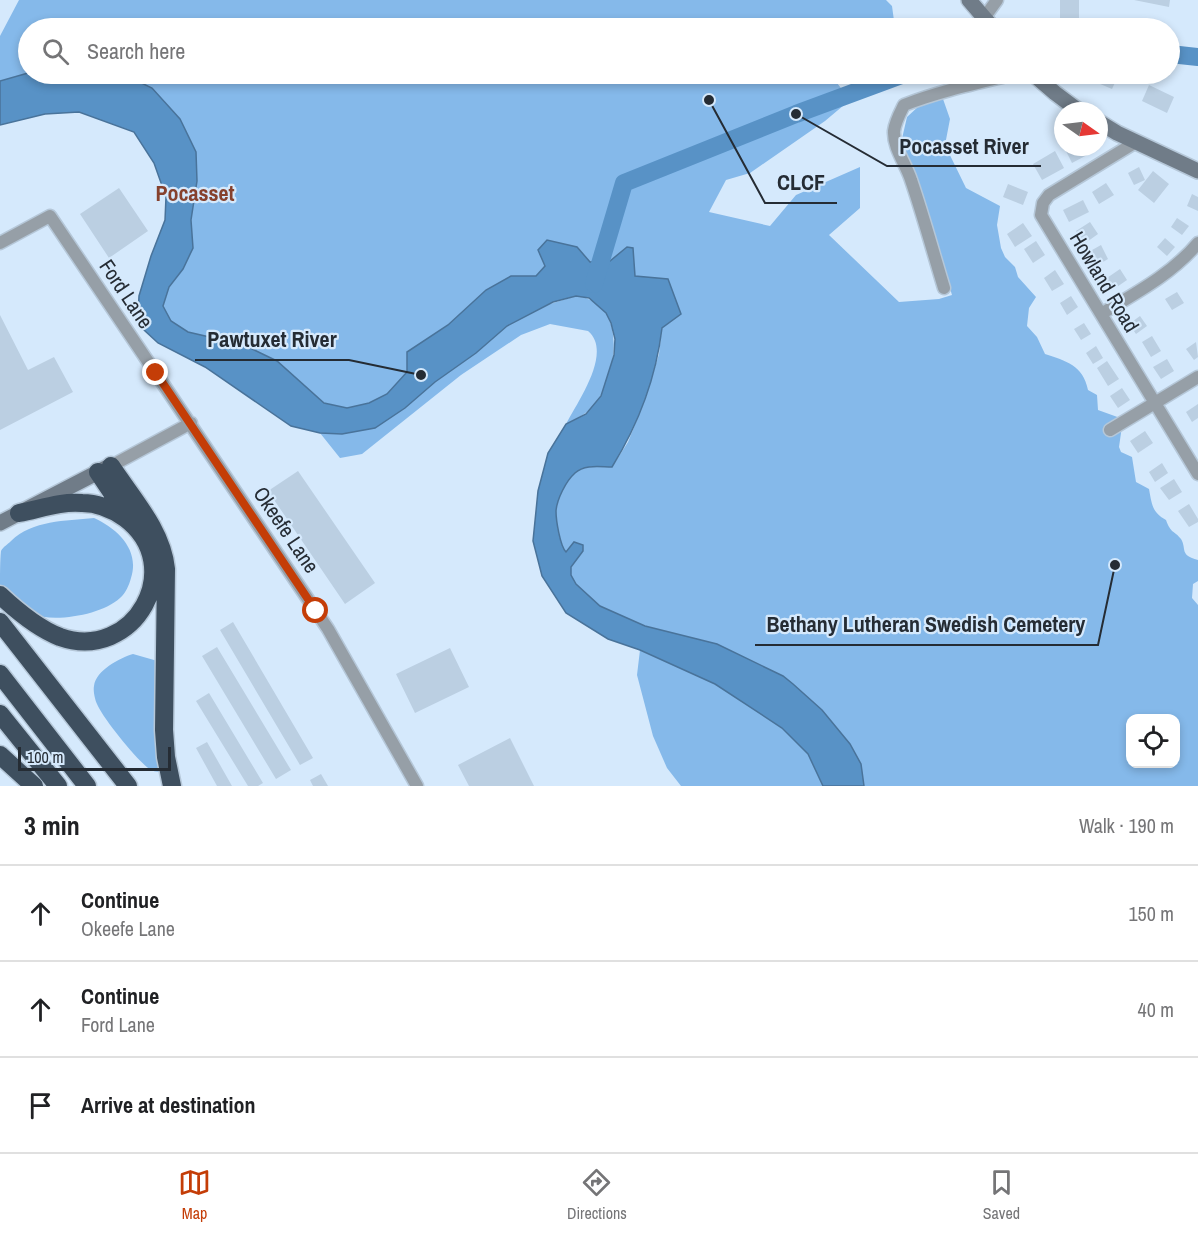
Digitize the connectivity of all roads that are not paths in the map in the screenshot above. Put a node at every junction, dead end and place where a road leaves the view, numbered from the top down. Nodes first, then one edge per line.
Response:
1 (969, 0) edge
2 (997, 0) edge
3 (985, 18) edge
4 (991, 18) edge
5 (977, 84) edge
6 (1045, 84) edge
7 (1067, 102) edge
8 (1108, 127) edge
9 (1136, 141) junction
10 (1198, 171) edge
11 (0, 243) edge
12 (1198, 243) edge
13 (944, 288) dead end
14 (1101, 314) junction
15 (1198, 377) edge
16 (1154, 403) junction
17 (190, 423) junction
18 (1110, 430) dead end
19 (105, 469) junction
20 (1198, 474) edge
21 (19, 513) junction
22 (0, 524) edge
23 (136, 526) junction
24 (0, 595) edge
25 (0, 622) edge
26 (0, 674) edge
27 (0, 714) edge
28 (0, 755) edge
29 (34, 786) edge
30 (58, 786) edge
31 (87, 786) edge
32 (128, 786) edge
33 (172, 786) edge
34 (417, 786) edge

1 - 3 main road
2 - 4 street
5 - 13 street
6 - 7 main road
8 - 9 main road
9 - 10 main road
9 - 14 street, Howland Road
11 - 17 street, Ford Lane
12 - 14 street
14 - 16 street, Howland Road
15 - 16 street
16 - 18 street
16 - 20 street, Howland Road
17 - 19 street
17 - 34 street, Okeefe Lane
19 - 21 main road
19 - 23 highway
19 - 33 highway
21 - 22 main road
21 - 23 highway
23 - 24 highway
25 - 32 highway
26 - 31 highway
27 - 30 highway
28 - 29 highway

